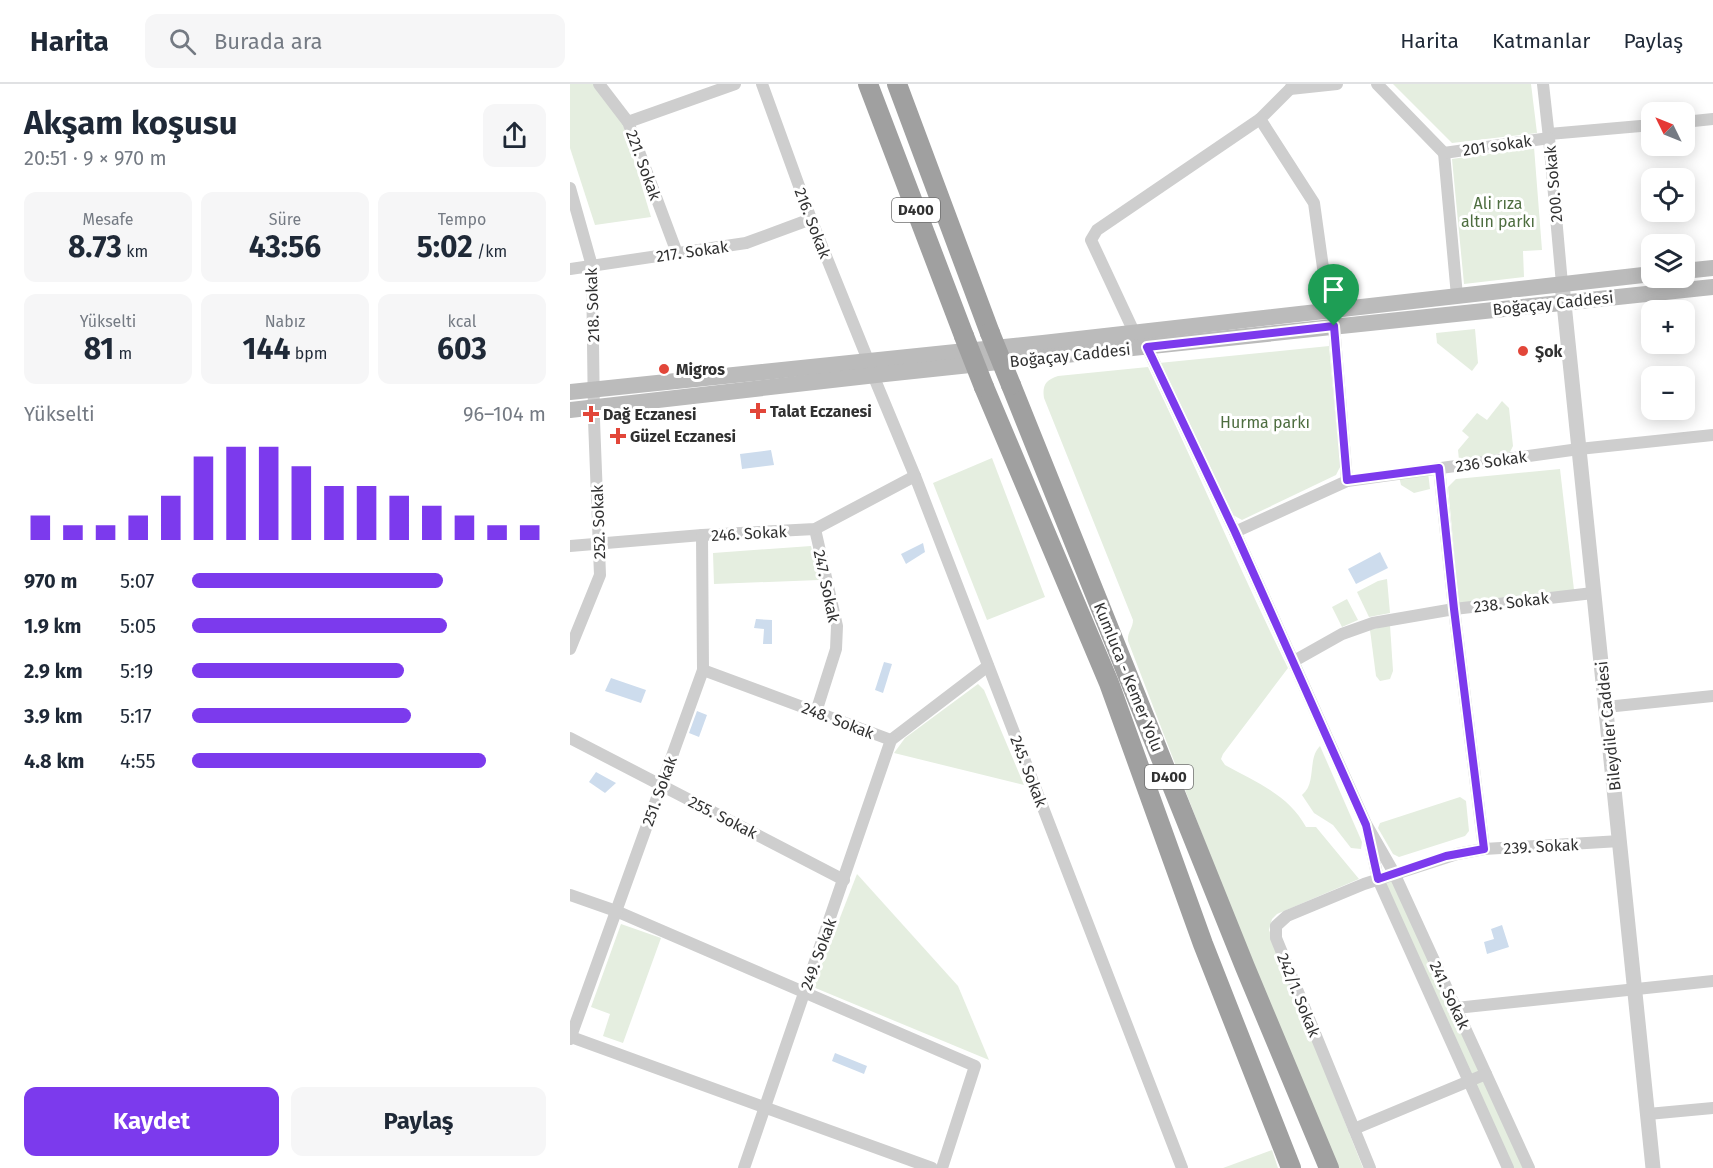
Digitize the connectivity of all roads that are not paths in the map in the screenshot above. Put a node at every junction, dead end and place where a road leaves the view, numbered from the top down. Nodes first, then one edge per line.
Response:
1 (599, 84) edge
2 (735, 84) edge
3 (762, 84) edge
4 (868, 84) edge
5 (897, 84) edge
6 (1337, 84) edge
7 (1377, 84) edge
8 (1543, 84) edge
9 (1291, 87) edge
10 (1260, 119) junction
11 (1713, 119) edge
12 (1695, 121) edge
13 (628, 122) junction
14 (1641, 126) edge
15 (1549, 136) junction
16 (1444, 153) junction
17 (570, 188) edge
18 (811, 219) junction
19 (677, 253) junction
20 (592, 266) junction
21 (1713, 268) edge
22 (570, 269) edge
23 (1695, 270) edge
24 (1641, 275) edge
25 (1562, 284) junction
26 (1713, 287) edge
27 (1457, 296) junction
28 (1564, 302) junction
29 (1331, 318) junction
30 (1134, 332) junction
31 (1147, 347) junction
32 (871, 367) junction
33 (594, 390) junction
34 (570, 392) edge
35 (594, 408) junction
36 (570, 410) edge
37 (1713, 435) edge
38 (1579, 449) junction
39 (1439, 468) junction
40 (915, 476) junction
41 (1347, 480) junction
42 (815, 529) junction
43 (1235, 532) junction
44 (702, 535) junction
45 (599, 544) junction
46 (570, 546) edge
47 (1593, 593) junction
48 (1454, 609) junction
49 (570, 649) edge
50 (1294, 661) junction
51 (988, 666) junction
52 (703, 670) junction
53 (1713, 696) edge
54 (1606, 707) junction
55 (816, 712) junction
56 (570, 738) edge
57 (891, 740) junction
58 (661, 785) junction
59 (1366, 825) junction
60 (1620, 841) junction
61 (1484, 849) junction
62 (1394, 873) junction
63 (1378, 879) junction
64 (844, 880) junction
65 (570, 895) edge
66 (616, 911) junction
67 (1713, 981) edge
68 (1634, 990) junction
69 (804, 993) junction
70 (1456, 1008) junction
71 (570, 1038) edge
72 (1486, 1074) junction
73 (1468, 1082) junction
74 (764, 1108) junction
75 (1713, 1108) edge
76 (1647, 1114) junction
77 (1354, 1129) junction
78 (744, 1168) edge
79 (932, 1168) edge
80 (942, 1168) edge
81 (1182, 1168) edge
82 (1291, 1168) edge
83 (1329, 1168) edge
84 (1370, 1168) edge
85 (1508, 1168) edge
86 (1529, 1168) edge
87 (1653, 1168) edge

1 - 13 street, 221. Sokak
2 - 13 street
3 - 18 street, 216. Sokak
4 - 82 highway, Kumluca - Kemer Yolu / D400, bridge
5 - 83 highway, Kumluca - Kemer Yolu / D400, bridge
6 - 9 street
7 - 16 street
8 - 15 street, 200. Sokak
9 - 10 street
10 - 29 street
10 - 30 street
11 - 12 street
13 - 19 street, 221. Sokak
14 - 15 street, 201 sokak
15 - 16 street, 201 sokak
15 - 25 street, 200. Sokak
16 - 27 street, 201 sokak
17 - 20 street, 218. Sokak
18 - 19 street, 217. Sokak
18 - 32 street, 216. Sokak
19 - 20 street, 217. Sokak
20 - 22 street, 217. Sokak
20 - 33 street, 218. Sokak
21 - 23 main road
24 - 25 main road, Boğaçay Caddesi
25 - 27 main road, Boğaçay Caddesi
25 - 28 street, Bileydiler Caddesi
26 - 28 main road, Boğaçay Caddesi
27 - 29 main road, Boğaçay Caddesi
28 - 29 main road, Boğaçay Caddesi
28 - 38 street, Bileydiler Caddesi
29 - 30 main road, Boğaçay Caddesi
29 - 31 main road, Boğaçay Caddesi
29 - 41 street
30 - 32 main road, Boğaçay Caddesi
31 - 32 main road, Boğaçay Caddesi
31 - 43 street, 241. Sokak
32 - 33 main road, Boğaçay Caddesi
32 - 35 main road, Boğaçay Caddesi
32 - 40 street, 245. Sokak
33 - 34 main road, Boğaçay Caddesi
33 - 35 street, 252. Sokak
35 - 36 main road, Boğaçay Caddesi
35 - 45 street, 252. Sokak
37 - 38 street, 236 Sokak
38 - 39 street, 236 Sokak
38 - 47 street, Bileydiler Caddesi
39 - 41 street, 236 Sokak
39 - 48 street
40 - 42 street, 246. Sokak
40 - 51 street, 245. Sokak
41 - 43 street, 236 Sokak
42 - 44 street, 246. Sokak
42 - 55 street, 247. Sokak
43 - 50 street, 241. Sokak
44 - 45 street, 246. Sokak
44 - 52 street, 251. Sokak
45 - 46 street, 246. Sokak
45 - 49 street, 252. Sokak
47 - 48 street, 238. Sokak
47 - 54 street, Bileydiler Caddesi
48 - 50 street, 238. Sokak
48 - 61 street
50 - 59 street, 241. Sokak
51 - 57 street, 248. Sokak
51 - 81 street, 245. Sokak
52 - 55 street, 248. Sokak
52 - 58 street, 251. Sokak
53 - 54 street
54 - 60 street, Bileydiler Caddesi
55 - 57 street, 248. Sokak
56 - 58 street, 255. Sokak
57 - 64 street, 249. Sokak
58 - 64 street, 255. Sokak
58 - 66 street, 251. Sokak
59 - 62 street, 241. Sokak
59 - 63 street, 241. Sokak
60 - 61 street, 239. Sokak
60 - 68 street, Bileydiler Caddesi
61 - 62 street, 239. Sokak
62 - 63 street, 239. Sokak
62 - 70 street, 241. Sokak
63 - 73 street, 241. Sokak
63 - 77 street, 242/1. Sokak
64 - 69 street, 249. Sokak
65 - 66 street
66 - 69 street
66 - 71 street, 251. Sokak
67 - 68 street
68 - 70 street
68 - 76 street, Bileydiler Caddesi
69 - 74 street, 249. Sokak
69 - 80 street
70 - 72 street, 241. Sokak
71 - 74 street
72 - 73 street
72 - 86 street, 241. Sokak
73 - 77 street
73 - 85 street, 241. Sokak
74 - 78 street, 249. Sokak
74 - 79 street
75 - 76 street
76 - 87 street, Bileydiler Caddesi
77 - 84 street, 242/1. Sokak

